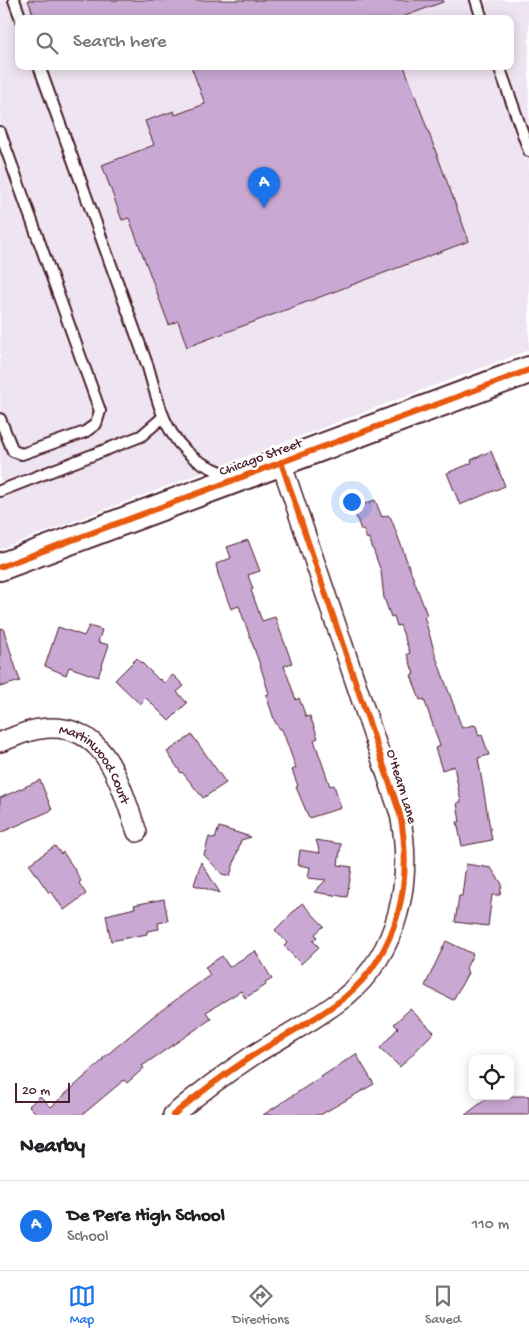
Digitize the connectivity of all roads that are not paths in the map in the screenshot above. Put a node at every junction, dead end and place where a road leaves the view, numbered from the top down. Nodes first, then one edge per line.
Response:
1 (14, 0) edge
2 (476, 0) edge
3 (20, 15) edge
4 (481, 15) edge
5 (39, 70) edge
6 (500, 70) edge
7 (0, 132) edge
8 (529, 151) edge
9 (529, 370) edge
10 (162, 418) junction
11 (0, 419) edge
12 (281, 462) junction
13 (235, 479) junction
14 (0, 491) edge
15 (0, 567) edge
16 (0, 742) edge
17 (136, 832) dead end
18 (173, 1115) edge

1 - 3 lane
2 - 4 lane
5 - 10 lane
6 - 8 lane
7 - 11 lane
9 - 12 street, Chicago Street
10 - 13 lane
10 - 14 lane
12 - 13 street, Chicago Street
12 - 18 street, O'Hearn Lane
13 - 15 street, Chicago Street
16 - 17 street, Martinwood Court

